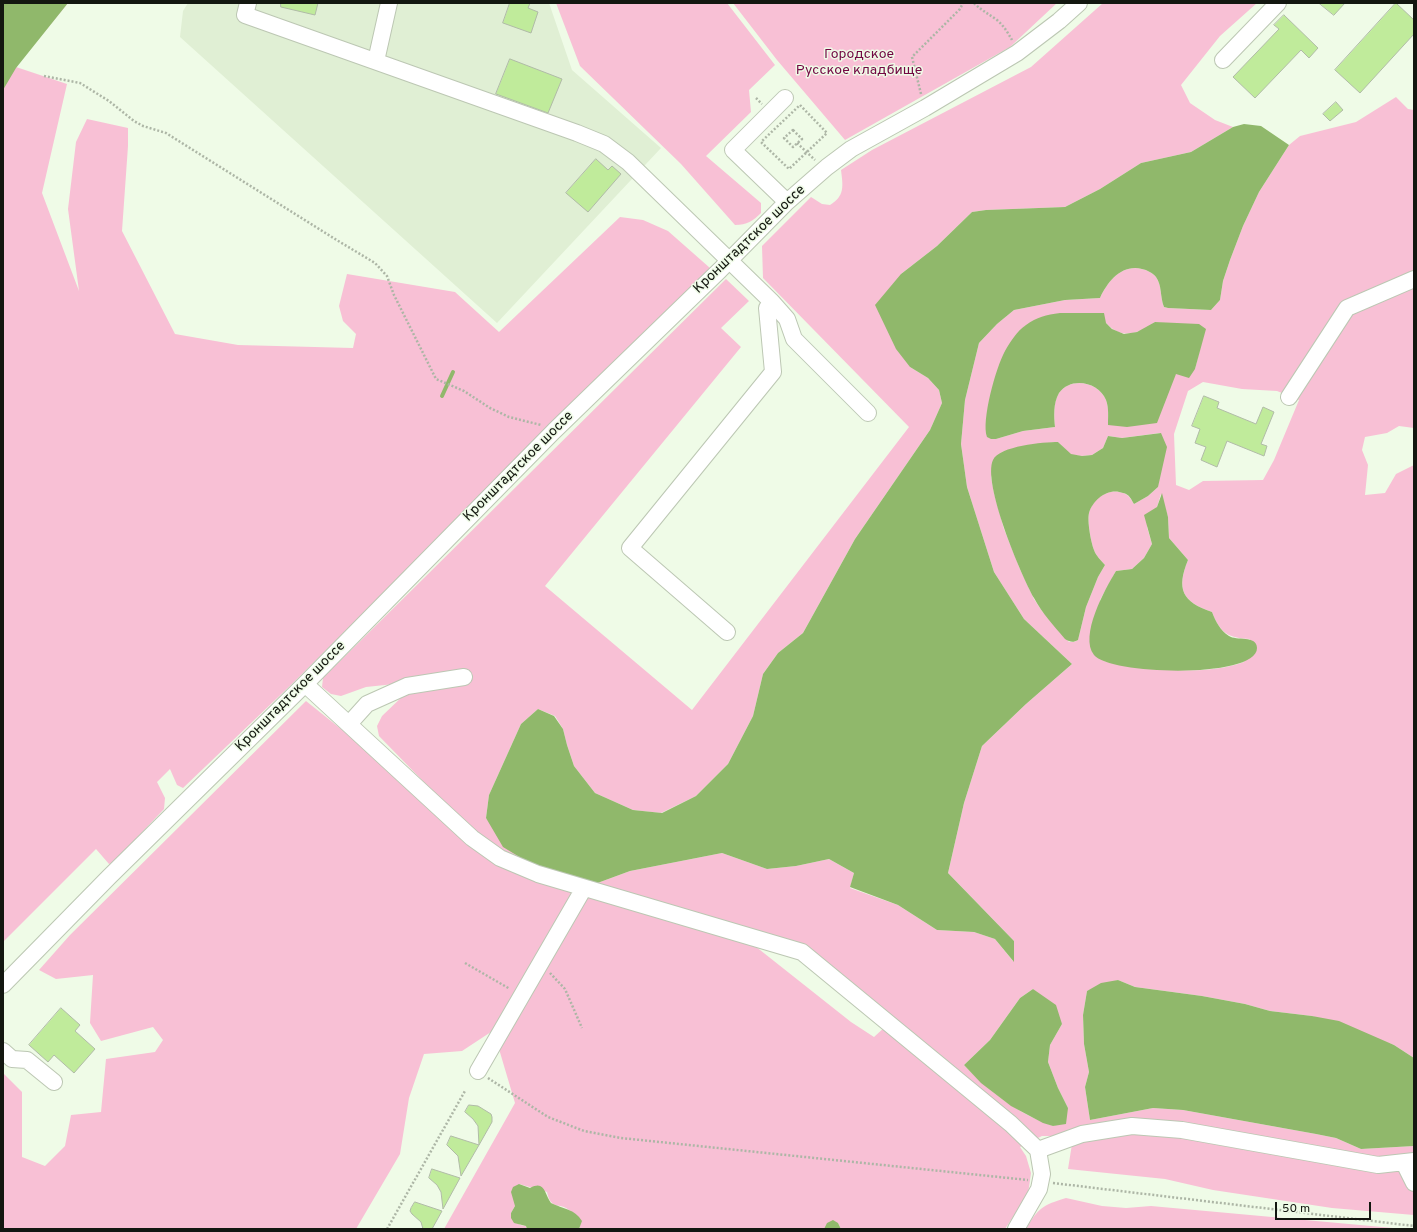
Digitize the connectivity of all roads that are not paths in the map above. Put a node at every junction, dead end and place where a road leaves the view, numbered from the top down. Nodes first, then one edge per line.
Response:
1 (248, 3) edge
2 (389, 3) edge
3 (1079, 3) edge
4 (1278, 3) edge
5 (1223, 60) dead end
6 (376, 61) junction
7 (785, 98) dead end
8 (787, 202) junction
9 (730, 260) junction
10 (1414, 279) edge
11 (772, 302) junction
12 (1289, 397) dead end
13 (868, 413) dead end
14 (727, 632) dead end
15 (464, 677) dead end
16 (305, 684) junction
17 (349, 724) junction
18 (584, 888) junction
19 (3, 985) edge
20 (3, 1051) edge
21 (478, 1071) road end
22 (54, 1082) dead end
23 (1038, 1150) junction
24 (1409, 1162) edge
25 (1414, 1183) edge
26 (1016, 1229) edge

1 - 6 street
2 - 6 street
3 - 8 street, Кронштадтское шоссе
4 - 5 street
6 - 9 street
7 - 8 street
8 - 9 street, Кронштадтское шоссе
9 - 11 street
9 - 16 street, Кронштадтское шоссе
10 - 12 street
11 - 13 street
11 - 14 street
15 - 17 street
16 - 17 street
16 - 19 street, Кронштадтское шоссе
17 - 18 street
18 - 21 street
18 - 23 street
20 - 22 street
23 - 24 street
23 - 26 street
24 - 25 street

